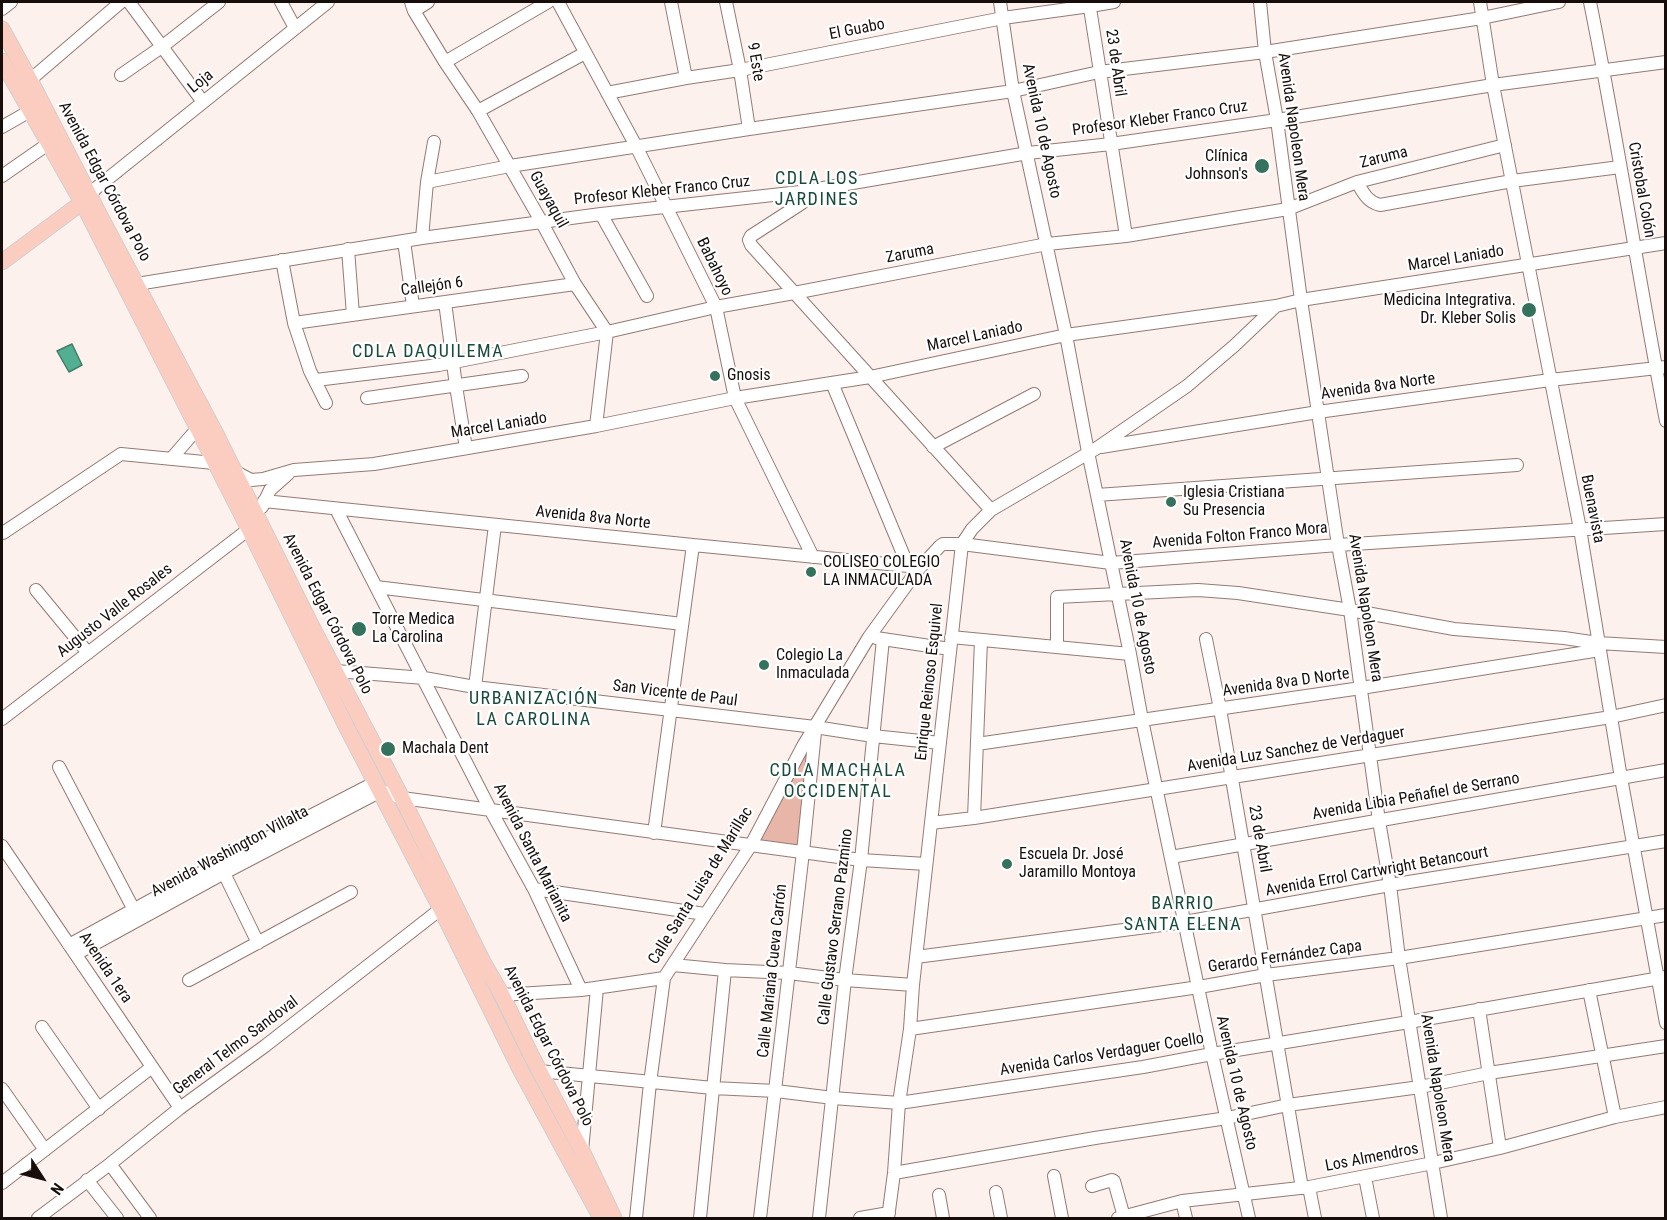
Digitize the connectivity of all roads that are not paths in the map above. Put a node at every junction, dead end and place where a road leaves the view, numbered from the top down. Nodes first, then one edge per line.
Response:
1 (11, 2) edge
2 (121, 2) edge
3 (129, 2) edge
4 (219, 2) edge
5 (281, 2) edge
6 (328, 2) edge
7 (428, 2) edge
8 (548, 2) edge
9 (558, 2) edge
10 (671, 2) edge
11 (726, 2) edge
12 (1000, 2) edge
13 (1114, 2) edge
14 (1260, 2) edge
15 (1480, 2) edge
16 (1558, 2) edge
17 (1590, 2) edge
18 (1090, 4) edge
19 (412, 6) edge
20 (2, 9) edge
21 (1003, 18) junction
22 (1482, 18) junction
23 (295, 28) junction
24 (2, 29) edge
25 (163, 46) junction
26 (1265, 52) junction
27 (585, 53) junction
28 (2, 61) edge
29 (445, 62) junction
30 (1665, 62) edge
31 (740, 70) junction
32 (1604, 71) junction
33 (1099, 72) junction
34 (121, 75) dead end
35 (686, 78) junction
36 (30, 81) junction
37 (1493, 85) junction
38 (1013, 91) junction
39 (607, 93) junction
40 (203, 102) junction
41 (30, 111) junction
42 (478, 111) junction
43 (1277, 120) junction
44 (2, 127) edge
45 (749, 129) junction
46 (434, 142) dead end
47 (48, 144) junction
48 (1110, 144) junction
49 (1505, 145) junction
50 (636, 146) junction
51 (1028, 153) junction
52 (510, 166) junction
53 (1620, 167) junction
54 (2, 176) edge
55 (427, 182) junction
56 (1357, 182) junction
57 (1512, 182) junction
58 (800, 192) junction
59 (86, 195) junction
60 (666, 207) junction
61 (1288, 209) junction
62 (602, 214) junction
63 (542, 221) junction
64 (1126, 236) junction
65 (422, 238) junction
66 (404, 241) junction
67 (1665, 243) edge
68 (1047, 244) junction
69 (1634, 248) junction
70 (348, 249) junction
71 (2, 255) edge
72 (282, 260) junction
73 (2, 262) edge
74 (1528, 264) junction
75 (575, 284) junction
76 (132, 287) junction
77 (794, 293) junction
78 (646, 296) dead end
79 (1301, 300) junction
80 (445, 302) junction
81 (413, 306) junction
82 (1276, 306) junction
83 (716, 307) junction
84 (353, 315) junction
85 (294, 323) junction
86 (607, 332) junction
87 (1066, 335) junction
88 (453, 362) junction
89 (1660, 368) edge
90 (522, 376) dead end
91 (870, 377) junction
92 (316, 380) junction
93 (1550, 380) junction
94 (832, 383) junction
95 (456, 386) junction
96 (1034, 394) dead end
97 (367, 398) dead end
98 (735, 398) junction
99 (326, 403) dead end
100 (1318, 412) junction
101 (1665, 421) edge
102 (596, 426) junction
103 (197, 429) junction
104 (933, 447) junction
105 (466, 448) junction
106 (1093, 450) junction
107 (171, 459) junction
108 (214, 463) junction
109 (1517, 465) dead end
110 (294, 470) junction
111 (234, 471) junction
112 (1329, 479) junction
113 (1097, 495) junction
114 (264, 501) junction
115 (336, 509) junction
116 (991, 510) junction
117 (1665, 524) edge
118 (495, 525) junction
119 (249, 529) junction
120 (1580, 529) junction
121 (2, 531) edge
122 (265, 532) junction
123 (963, 544) junction
124 (1338, 544) junction
125 (693, 545) junction
126 (813, 557) junction
127 (1112, 563) junction
128 (912, 569) junction
129 (376, 586) junction
130 (36, 590) dead end
131 (1118, 594) junction
132 (486, 600) junction
133 (1350, 610) junction
134 (682, 624) junction
135 (869, 637) junction
136 (884, 639) junction
137 (1206, 639) dead end
138 (981, 640) junction
139 (951, 643) junction
140 (1599, 646) junction
141 (1057, 647) junction
142 (1665, 647) edge
143 (88, 653) junction
144 (1130, 654) junction
145 (336, 671) junction
146 (424, 678) junction
147 (476, 687) junction
148 (1361, 688) junction
149 (1665, 705) edge
150 (1220, 709) junction
151 (671, 711) junction
152 (1611, 717) junction
153 (2, 719) edge
154 (1142, 720) junction
155 (815, 728) junction
156 (873, 736) junction
157 (940, 743) junction
158 (976, 744) junction
159 (1370, 755) junction
160 (59, 767) dead end
161 (1665, 770) edge
162 (1232, 776) junction
163 (1621, 778) junction
164 (379, 786) junction
165 (1157, 789) junction
166 (402, 798) junction
167 (491, 811) junction
168 (974, 818) junction
169 (1379, 821) junction
170 (931, 823) junction
171 (654, 833) junction
172 (1665, 841) edge
173 (1243, 844) junction
174 (751, 845) junction
175 (2, 846) edge
176 (1634, 847) junction
177 (803, 852) junction
178 (1171, 857) junction
179 (861, 860) junction
180 (926, 864) junction
181 (222, 868) junction
182 (1390, 885) junction
183 (534, 889) junction
184 (351, 892) dead end
185 (447, 904) junction
186 (134, 909) junction
187 (1255, 910) junction
188 (705, 914) junction
189 (1665, 915) edge
190 (1647, 919) junction
191 (1185, 922) junction
192 (258, 943) junction
193 (73, 950) junction
194 (916, 957) junction
195 (1399, 958) junction
196 (673, 965) junction
197 (725, 970) junction
198 (789, 973) junction
199 (1266, 975) junction
200 (664, 978) junction
201 (1661, 978) edge
202 (189, 980) dead end
203 (845, 980) junction
204 (913, 986) junction
205 (1199, 987) junction
206 (597, 988) junction
207 (582, 990) junction
208 (1589, 990) junction
209 (502, 995) junction
210 (1479, 1009) junction
211 (1409, 1022) junction
212 (1665, 1023) edge
213 (42, 1026) dead end
214 (910, 1029) junction
215 (1277, 1043) junction
216 (1665, 1046) edge
217 (1212, 1054) junction
218 (1602, 1055) junction
219 (152, 1067) junction
220 (540, 1071) junction
221 (1489, 1073) junction
222 (589, 1077) junction
223 (650, 1083) junction
224 (1420, 1087) junction
225 (713, 1088) junction
226 (2, 1089) edge
227 (776, 1091) junction
228 (833, 1098) junction
229 (899, 1103) junction
230 (1288, 1105) junction
231 (1665, 1107) edge
232 (180, 1108) junction
233 (99, 1109) junction
234 (1615, 1117) junction
235 (1227, 1118) junction
236 (1500, 1148) junction
237 (45, 1150) junction
238 (582, 1151) junction
239 (1433, 1163) junction
240 (110, 1164) junction
241 (894, 1173) junction
242 (1054, 1176) dead end
243 (1365, 1177) junction
244 (87, 1180) junction
245 (2, 1183) edge
246 (1092, 1186) dead end
247 (1306, 1187) junction
248 (996, 1192) dead end
249 (1245, 1193) junction
250 (939, 1195) dead end
251 (1182, 1201) junction
252 (888, 1216) edge
253 (38, 1218) edge
254 (117, 1218) edge
255 (150, 1218) edge
256 (600, 1218) edge
257 (614, 1218) edge
258 (636, 1218) edge
259 (700, 1218) edge
260 (760, 1218) edge
261 (819, 1218) edge
262 (860, 1218) edge
263 (943, 1218) edge
264 (1001, 1218) edge
265 (1062, 1218) edge
266 (1121, 1218) edge
267 (1186, 1218) edge
268 (1249, 1218) edge
269 (1315, 1218) edge
270 (1373, 1218) edge
271 (1441, 1218) edge

1 - 20 street
2 - 36 street
3 - 25 street
4 - 25 street
5 - 23 street
6 - 23 street, Loja
7 - 19 street
8 - 29 street
9 - 27 street, Babahoyo
10 - 35 street
11 - 31 street, 9 Este
12 - 21 street, Avenida 10 de Agosto
13 - 18 street, El Guabo
14 - 26 street, Avenida Napoleon Mera
15 - 22 street, Buenavista
16 - 22 street
17 - 32 street, Cristobal Colón
18 - 21 street, El Guabo
18 - 33 street, 23 de Abril
19 - 29 street, Guayaquil
21 - 31 street, El Guabo
21 - 38 street, Avenida 10 de Agosto
22 - 26 street
22 - 37 street, Buenavista
23 - 40 street, Loja
24 - 36 main road, Avenida Edgar Córdova Polo
25 - 34 street
25 - 40 street
26 - 33 street
26 - 43 street, Avenida Napoleon Mera
27 - 39 street, Babahoyo
27 - 42 street
28 - 41 main road, Avenida Edgar Córdova Polo
29 - 42 street, Guayaquil
30 - 32 street, Profesor Kleber Franco Cruz
31 - 35 street, El Guabo
31 - 45 street, 9 Este
32 - 37 street, Profesor Kleber Franco Cruz
32 - 53 street, Cristobal Colón
33 - 38 street
33 - 48 street, 23 de Abril
35 - 39 street, El Guabo
36 - 59 main road, Avenida Edgar Córdova Polo
37 - 43 street, Profesor Kleber Franco Cruz
37 - 49 street, Buenavista
38 - 45 street
38 - 51 street, Avenida 10 de Agosto
39 - 50 street, Babahoyo
40 - 59 street, Loja
41 - 44 street
41 - 47 main road, Avenida Edgar Córdova Polo
42 - 52 street, Guayaquil
43 - 48 street, Profesor Kleber Franco Cruz
43 - 61 street, Avenida Napoleon Mera
45 - 50 street
46 - 55 street
47 - 54 street
47 - 59 main road, Avenida Edgar Córdova Polo
48 - 51 street, Profesor Kleber Franco Cruz
48 - 64 street, 23 de Abril
49 - 56 street, Zaruma
49 - 57 street, Buenavista
50 - 52 street
50 - 60 street, Babahoyo
51 - 58 street, Profesor Kleber Franco Cruz
51 - 68 street, Avenida 10 de Agosto
52 - 55 street
52 - 63 street, Guayaquil
53 - 57 street
53 - 69 street, Cristobal Colón
55 - 65 street
56 - 57 street
56 - 61 street, Zaruma
57 - 74 street, Buenavista
58 - 60 street, Profesor Kleber Franco Cruz
58 - 77 street
59 - 71 main road
59 - 73 main road
59 - 76 main road, Avenida Edgar Córdova Polo
60 - 62 street, Profesor Kleber Franco Cruz
60 - 83 street, Babahoyo
61 - 64 street, Zaruma
61 - 79 street, Avenida Napoleon Mera
62 - 63 street, Profesor Kleber Franco Cruz
62 - 78 street
63 - 65 street, Profesor Kleber Franco Cruz
63 - 75 street, Guayaquil
64 - 68 street, Zaruma
65 - 66 street, Profesor Kleber Franco Cruz
66 - 70 street, Profesor Kleber Franco Cruz
66 - 81 street
67 - 69 street, Marcel Laniado
68 - 77 street, Zaruma
68 - 87 street, Avenida 10 de Agosto
69 - 74 street, Marcel Laniado
69 - 89 street, Cristobal Colón
70 - 72 street, Profesor Kleber Franco Cruz
70 - 84 street
72 - 76 street, Profesor Kleber Franco Cruz
72 - 85 street
74 - 79 street, Marcel Laniado
74 - 93 street, Buenavista
75 - 80 street, Callejón 6
75 - 86 street, Guayaquil
76 - 103 main road, Avenida Edgar Córdova Polo
76 - 111 main road, Avenida Edgar Córdova Polo
77 - 83 street, Zaruma
77 - 91 street
79 - 82 street, Marcel Laniado
79 - 100 street, Avenida Napoleon Mera
80 - 81 street, Callejón 6
80 - 88 street
81 - 84 street, Callejón 6
82 - 87 street, Marcel Laniado
82 - 106 street, Enrique Reinoso Esquivel
83 - 86 street, Zaruma
83 - 98 street, Babahoyo
84 - 85 street, Callejón 6
85 - 92 street
86 - 88 street, Zaruma
86 - 102 street
87 - 91 street, Marcel Laniado
87 - 106 street, Avenida 10 de Agosto
88 - 92 street, Zaruma
88 - 95 street
89 - 93 street, Avenida 8va Norte
89 - 101 street, Cristobal Colón
90 - 95 street
91 - 94 street, Marcel Laniado
91 - 104 street
92 - 99 street
93 - 100 street, Avenida 8va Norte
93 - 120 street, Buenavista
94 - 98 street, Marcel Laniado
94 - 128 street
95 - 97 street
95 - 105 street
96 - 104 street
98 - 102 street, Marcel Laniado
98 - 126 street, Babahoyo
100 - 106 street, Avenida 8va Norte
100 - 112 street, Avenida Napoleon Mera
102 - 105 street, Marcel Laniado
103 - 107 street
103 - 108 main road, Avenida Edgar Córdova Polo
104 - 116 street
105 - 110 street, Marcel Laniado
106 - 113 street, Avenida 10 de Agosto
106 - 116 street, Enrique Reinoso Esquivel
107 - 108 street
107 - 121 street
108 - 119 main road, Avenida Edgar Córdova Polo
109 - 112 street
110 - 111 street, Marcel Laniado
110 - 114 street
111 - 122 main road, Avenida Edgar Córdova Polo
112 - 113 street
112 - 124 street, Avenida Napoleon Mera
113 - 127 street, Avenida 10 de Agosto
114 - 115 street, Avenida 8va Norte
114 - 122 street
115 - 118 street, Avenida 8va Norte
115 - 129 street, Avenida Santa Marianita
116 - 123 street, Enrique Reinoso Esquivel
117 - 120 street, Avenida Folton Franco Mora
118 - 125 street, Avenida 8va Norte
118 - 132 street
119 - 143 street, Augusto Valle Rosales
119 - 164 main road, Avenida Edgar Córdova Polo
120 - 124 street, Avenida Folton Franco Mora
120 - 140 street, Buenavista
122 - 145 main road, Avenida Edgar Córdova Polo
123 - 127 street, Avenida Folton Franco Mora
123 - 128 street, Calle Santa Luisa de Marillac
123 - 139 street, Enrique Reinoso Esquivel
124 - 127 street, Avenida Folton Franco Mora
124 - 133 street, Avenida Napoleon Mera
125 - 126 street, Avenida 8va Norte
125 - 134 street
126 - 128 street, Avenida 8va Norte
127 - 131 street, Avenida 10 de Agosto
128 - 135 street, Calle Santa Luisa de Marillac
129 - 132 street
129 - 146 street, Avenida Santa Marianita
130 - 143 street
131 - 133 street
131 - 141 street
131 - 144 street, Avenida 10 de Agosto
132 - 134 street
132 - 147 street
133 - 140 street
133 - 148 street, Avenida Napoleon Mera
134 - 151 street
135 - 136 street
135 - 155 street, Calle Santa Luisa de Marillac
136 - 139 street
136 - 156 street, Calle Gustavo Serrano Pazmino
137 - 150 street, 23 de Abril
138 - 139 street
138 - 141 street
138 - 158 street
139 - 157 street, Enrique Reinoso Esquivel
140 - 142 street
140 - 148 street, Avenida 8va D Norte
140 - 152 street, Buenavista
141 - 144 street
143 - 153 street, Augusto Valle Rosales
144 - 154 street, Avenida 10 de Agosto
145 - 146 street, San Vicente de Paul
145 - 166 main road, Avenida Edgar Córdova Polo
146 - 147 street, San Vicente de Paul
146 - 167 street, Avenida Santa Marianita
147 - 151 street, San Vicente de Paul
148 - 150 street, Avenida 8va D Norte
148 - 159 street, Avenida Napoleon Mera
149 - 152 street, Avenida Luz Sanchez de Verdaguer
150 - 154 street, Avenida 8va D Norte
150 - 162 street, 23 de Abril
151 - 155 street, San Vicente de Paul
151 - 171 street
152 - 159 street, Avenida Luz Sanchez de Verdaguer
152 - 163 street, Buenavista
154 - 158 street, Avenida 8va D Norte
154 - 165 street, Avenida 10 de Agosto
155 - 156 street, San Vicente de Paul
155 - 174 street, Calle Santa Luisa de Marillac
155 - 177 street, Calle Mariana Cueva Carrón
156 - 157 street, San Vicente de Paul
156 - 179 street, Calle Gustavo Serrano Pazmino
157 - 170 street, Enrique Reinoso Esquivel
158 - 168 street
159 - 162 street, Avenida Luz Sanchez de Verdaguer
159 - 169 street, Avenida Napoleon Mera
160 - 186 street
161 - 163 street, Avenida Libia Peñafiel de Serrano
162 - 165 street, Avenida Luz Sanchez de Verdaguer
162 - 173 street, 23 de Abril
163 - 169 street, Avenida Libia Peñafiel de Serrano
163 - 176 street, Buenavista
164 - 166 street
164 - 181 street, Avenida Washington Villalta
164 - 185 main road, Avenida Edgar Córdova Polo
165 - 168 street, Avenida Luz Sanchez de Verdaguer
165 - 178 street, Avenida 10 de Agosto
166 - 167 street
166 - 185 main road, Avenida Edgar Córdova Polo
167 - 171 street
167 - 183 street, Avenida Santa Marianita
168 - 170 street, Avenida Luz Sanchez de Verdaguer
169 - 173 street, Avenida Libia Peñafiel de Serrano
169 - 182 street, Avenida Napoleon Mera
170 - 180 street, Enrique Reinoso Esquivel
171 - 174 street
172 - 176 street, Avenida Errol Cartwright Betancourt
173 - 178 street, Avenida Libia Peñafiel de Serrano
173 - 187 street, 23 de Abril
174 - 177 street
174 - 188 street, Calle Santa Luisa de Marillac
175 - 193 street, Avenida 1era
176 - 182 street, Avenida Errol Cartwright Betancourt
176 - 190 street, Buenavista
177 - 179 street
177 - 198 street, Calle Mariana Cueva Carrón
178 - 191 street, Avenida 10 de Agosto
179 - 180 street
179 - 203 street, Calle Gustavo Serrano Pazmino
180 - 194 street, Enrique Reinoso Esquivel
181 - 186 street, Avenida Washington Villalta
181 - 192 street
181 - 193 street, Avenida Washington Villalta
182 - 187 street, Avenida Errol Cartwright Betancourt
182 - 195 street, Avenida Napoleon Mera
183 - 188 street
183 - 207 street, Avenida Santa Marianita
184 - 192 street
185 - 209 main road, Avenida Edgar Córdova Polo
185 - 232 street, General Telmo Sandoval
185 - 256 main road, Avenida Edgar Córdova Polo
186 - 193 street, Avenida Washington Villalta
187 - 191 street, Avenida Errol Cartwright Betancourt
187 - 199 street, 23 de Abril
188 - 196 street, Calle Santa Luisa de Marillac
189 - 190 street, Gerardo Fernández Capa
190 - 195 street, Gerardo Fernández Capa
190 - 201 street, Buenavista
191 - 194 street, Avenida Errol Cartwright Betancourt
191 - 205 street, Avenida 10 de Agosto
192 - 202 street
193 - 219 street, Avenida 1era
194 - 204 street, Enrique Reinoso Esquivel
195 - 199 street, Gerardo Fernández Capa
195 - 211 street, Avenida Napoleon Mera
196 - 197 street
196 - 200 street, Calle Santa Luisa de Marillac
197 - 198 street
197 - 225 street
198 - 203 street
198 - 227 street, Calle Mariana Cueva Carrón
199 - 205 street, Gerardo Fernández Capa
199 - 215 street, 23 de Abril
200 - 206 street, Calle Santa Luisa de Marillac
200 - 223 street
201 - 208 street, Avenida Carlos Verdaguer Coello
201 - 212 street, Buenavista
203 - 204 street
203 - 228 street, Calle Gustavo Serrano Pazmino
204 - 214 street, Enrique Reinoso Esquivel
205 - 214 street, Gerardo Fernández Capa
205 - 217 street, Avenida 10 de Agosto
206 - 207 street, Calle Santa Luisa de Marillac
206 - 222 street
207 - 209 street, Calle Santa Luisa de Marillac
208 - 210 street, Avenida Carlos Verdaguer Coello
208 - 218 street
209 - 220 main road, Avenida Edgar Córdova Polo
210 - 211 street, Avenida Carlos Verdaguer Coello
210 - 221 street
211 - 215 street, Avenida Carlos Verdaguer Coello
211 - 224 street, Avenida Napoleon Mera
213 - 233 street
214 - 229 street, Enrique Reinoso Esquivel
215 - 217 street, Avenida Carlos Verdaguer Coello
215 - 230 street, 23 de Abril
216 - 218 street
217 - 229 street, Avenida Carlos Verdaguer Coello
217 - 235 street, Avenida 10 de Agosto
218 - 221 street
218 - 234 street
219 - 232 street, Avenida 1era
219 - 233 street
220 - 222 street, Avenida Carlos Verdaguer Coello
220 - 238 main road, Avenida Edgar Córdova Polo
221 - 224 street
221 - 236 street
222 - 223 street, Avenida Carlos Verdaguer Coello
222 - 238 street
223 - 225 street, Avenida Carlos Verdaguer Coello
223 - 258 street
224 - 230 street
224 - 239 street, Avenida Napoleon Mera
225 - 227 street, Avenida Carlos Verdaguer Coello
225 - 259 street
226 - 237 street
227 - 228 street, Avenida Carlos Verdaguer Coello
227 - 260 street, Calle Mariana Cueva Carrón
228 - 229 street, Avenida Carlos Verdaguer Coello
228 - 261 street, Calle Gustavo Serrano Pazmino
229 - 241 street, Enrique Reinoso Esquivel
230 - 235 street
230 - 247 street, 23 de Abril
231 - 234 street, Los Almendros
232 - 240 street, General Telmo Sandoval
233 - 237 street
234 - 236 street, Los Almendros
235 - 241 street
235 - 249 street, Avenida 10 de Agosto
236 - 239 street, Los Almendros
237 - 245 street
238 - 257 main road, Avenida Edgar Córdova Polo
239 - 243 street, Los Almendros
239 - 271 street, Avenida Napoleon Mera
240 - 244 street, General Telmo Sandoval
240 - 255 street
241 - 252 street, Enrique Reinoso Esquivel
242 - 265 street
243 - 247 street, Los Almendros
243 - 270 street
244 - 253 street, General Telmo Sandoval
244 - 254 street
246 - 266 street
247 - 249 street, Los Almendros
247 - 269 street, 23 de Abril
248 - 264 street
249 - 251 street, Los Almendros
249 - 268 street, Avenida 10 de Agosto
250 - 263 street
251 - 266 street, Los Almendros
251 - 267 street
252 - 262 street

